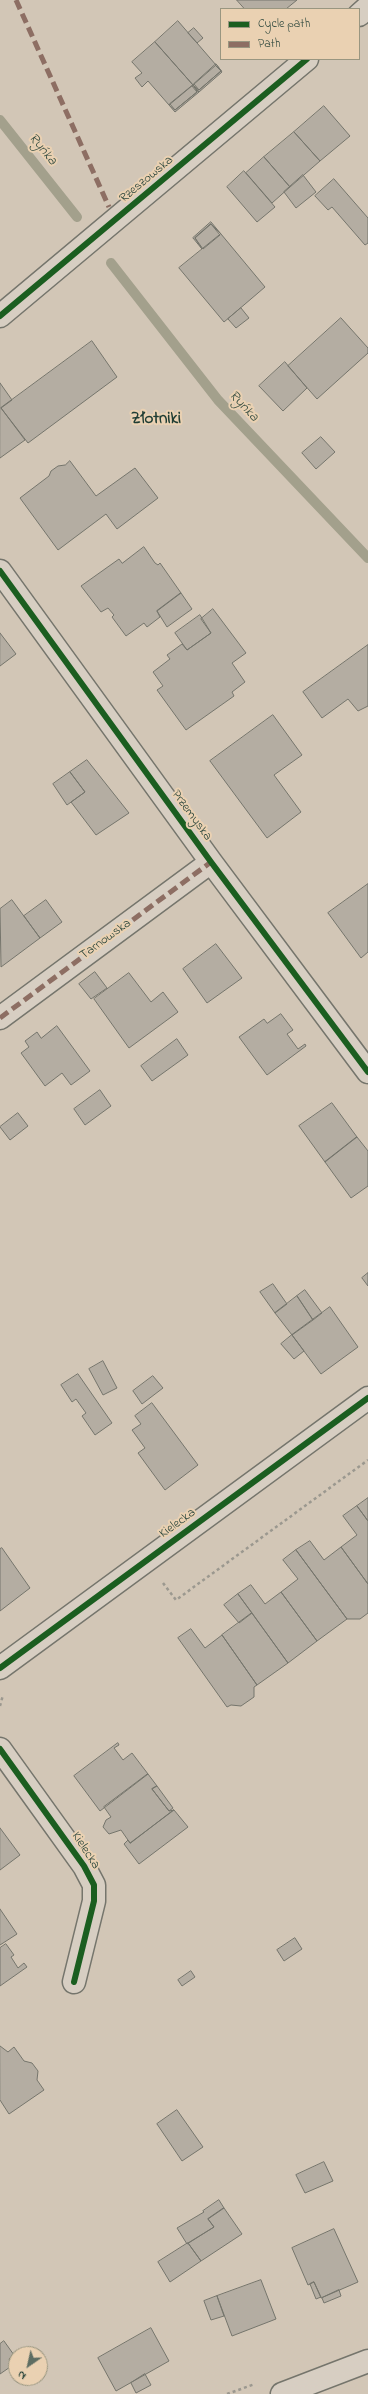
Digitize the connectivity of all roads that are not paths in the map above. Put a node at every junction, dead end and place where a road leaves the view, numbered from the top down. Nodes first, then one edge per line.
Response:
1 (368, 7) edge
2 (360, 14) edge
3 (307, 60) edge
4 (0, 316) edge
5 (0, 571) edge
6 (211, 862) junction
7 (0, 1018) edge
8 (368, 1072) edge
9 (368, 1398) edge
10 (0, 1668) edge
11 (0, 1749) edge
12 (74, 1982) dead end
13 (368, 2361) edge
14 (282, 2394) edge

1 - 2 street
3 - 4 street, Rzeszowska
5 - 6 street, Przemyska
6 - 7 street, Tarnowska
6 - 8 street, Przemyska
9 - 10 street, Kielecka
11 - 12 street, Kielecka
13 - 14 street

